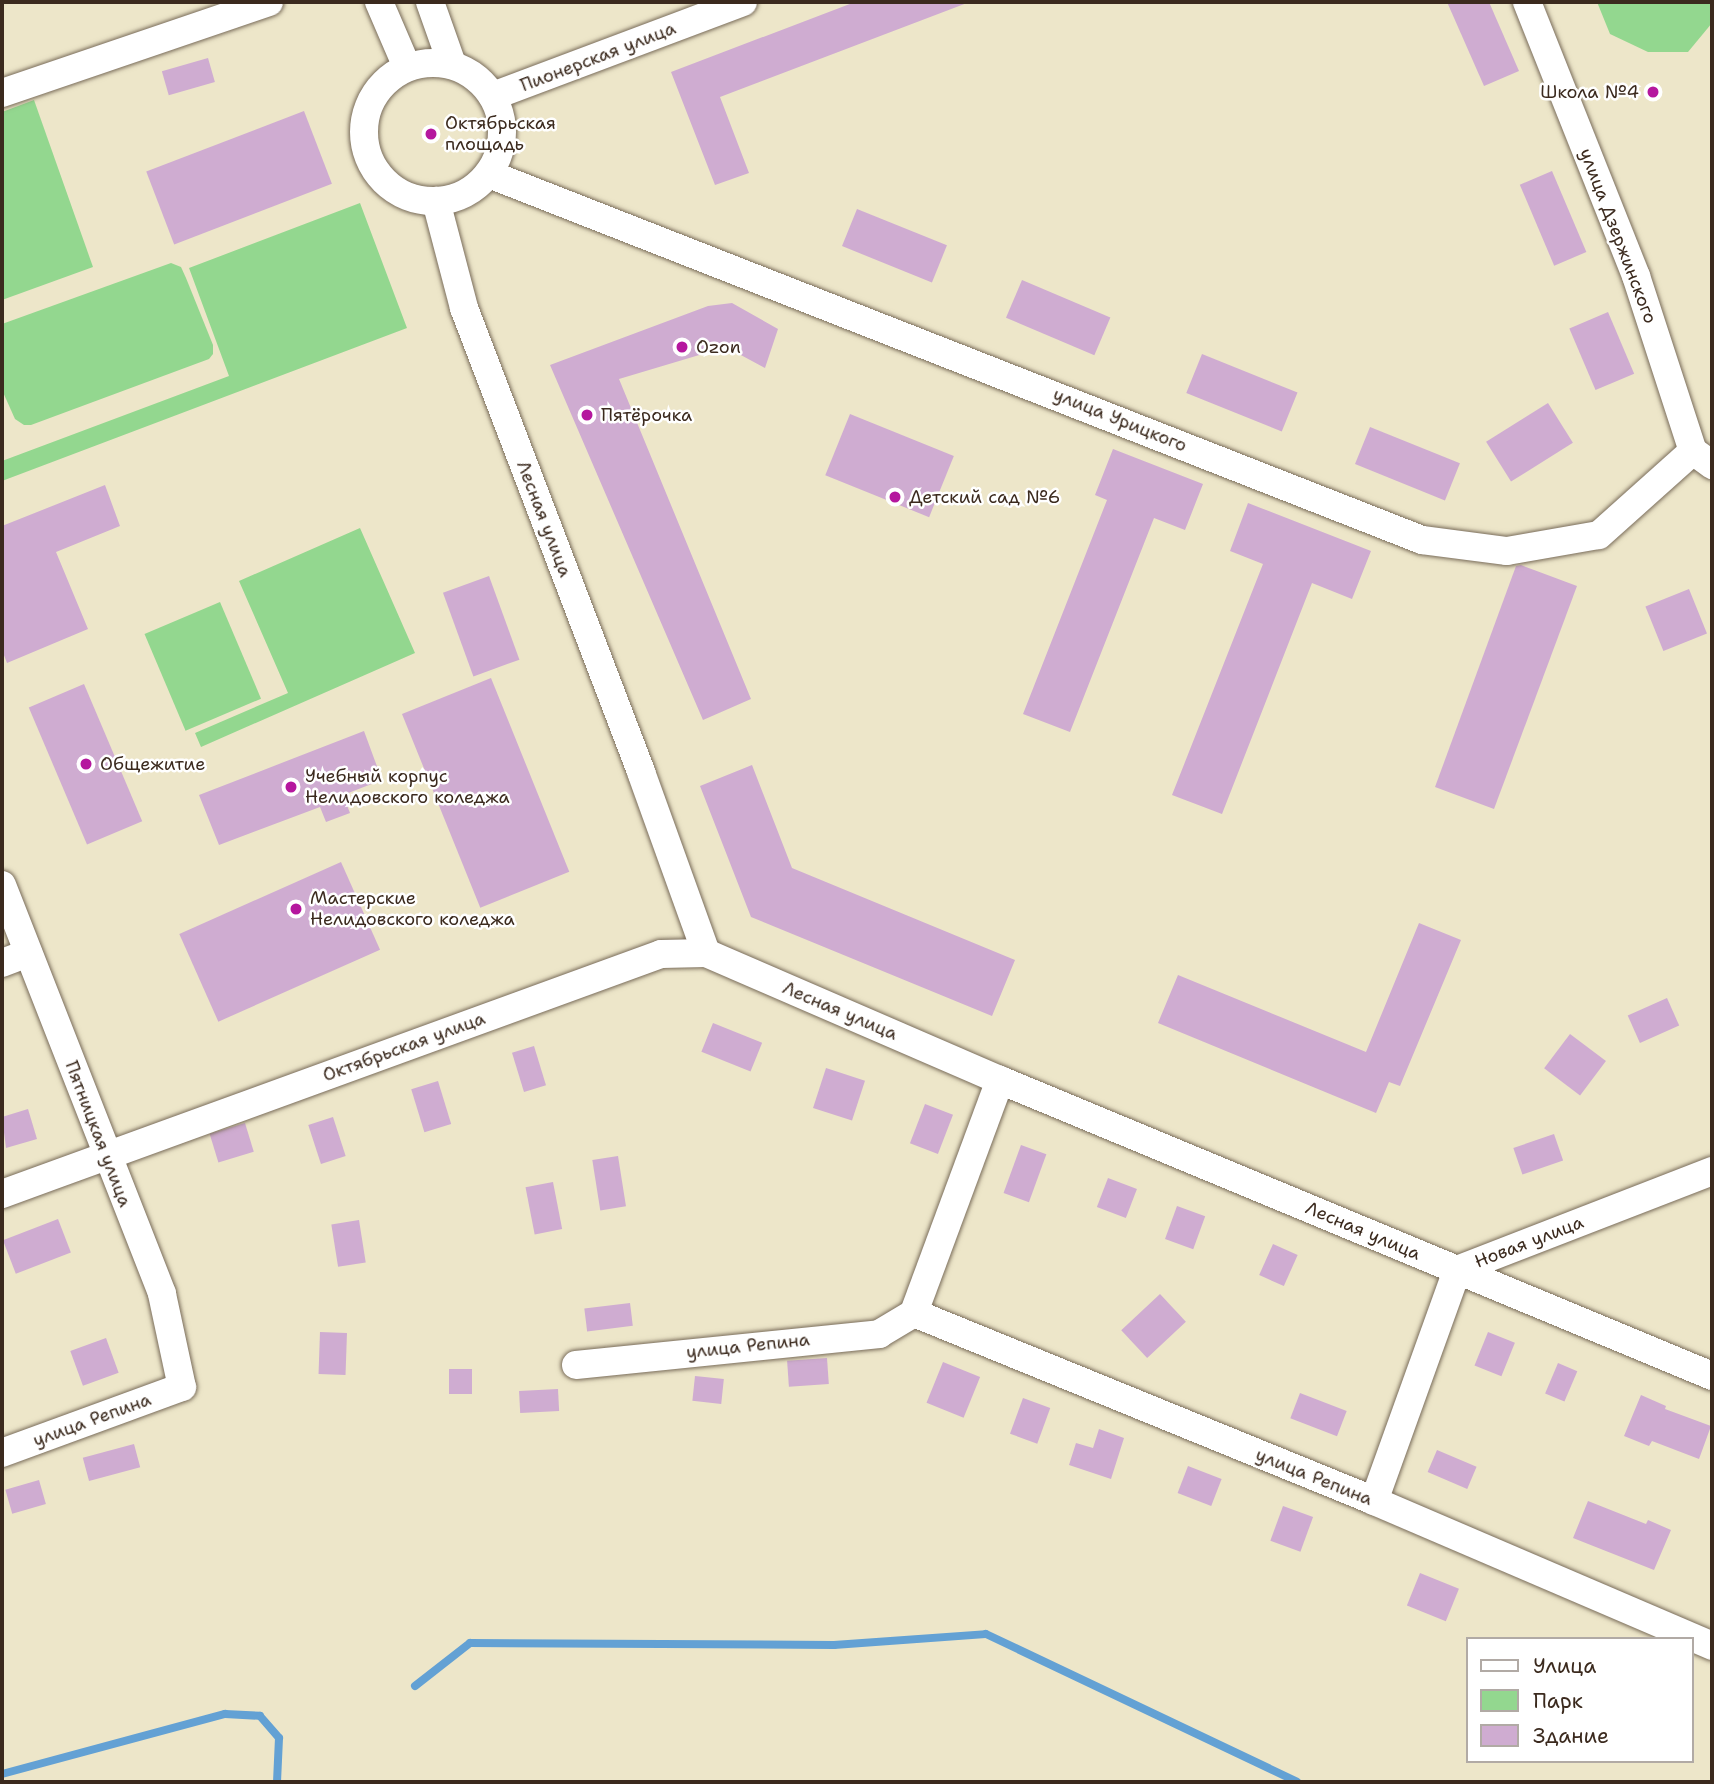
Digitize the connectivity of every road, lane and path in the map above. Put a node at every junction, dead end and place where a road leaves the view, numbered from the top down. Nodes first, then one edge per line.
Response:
1 (269, 2) edge
2 (379, 2) edge
3 (430, 2) edge
4 (743, 2) edge
5 (1527, 2) edge
6 (452, 64) junction
7 (407, 67) junction
8 (2, 93) edge
9 (493, 96) junction
10 (489, 174) junction
11 (436, 201) junction
12 (1703, 458) edge
13 (2, 885) edge
14 (706, 953) junction
15 (15, 958) edge
16 (999, 1080) junction
17 (105, 1154) junction
18 (1712, 1171) edge
19 (2, 1194) edge
20 (1457, 1270) junction
21 (914, 1313) junction
22 (576, 1365) dead end
23 (1712, 1376) edge
24 (182, 1387) joint
25 (2, 1453) edge
26 (1374, 1501) junction
27 (1691, 1637) edge
28 (1693, 1638) edge
29 (1712, 1646) edge

1 - 8 street
2 - 7 street
3 - 6 street
4 - 9 street, Пионерская улица
5 - 12 street, улица Дзержинского
6 - 7 street
6 - 9 street
7 - 11 street
9 - 10 street
10 - 11 street
10 - 12 street, улица Урицкого
11 - 14 street, Лесная улица
13 - 15 street, Пятницкая улица
14 - 16 street, Лесная улица
14 - 17 street, Октябрьская улица
15 - 17 street, Пятницкая улица
16 - 20 street, Лесная улица
16 - 21 street
17 - 19 street, Октябрьская улица
17 - 24 street, Пятницкая улица
18 - 20 street, Новая улица
20 - 23 street, Лесная улица
20 - 26 street, Новая улица
21 - 22 street, улица Репина
21 - 26 street, улица Репина
24 - 25 street, улица Репина
26 - 27 street, улица Репина
28 - 29 street, улица Репина

